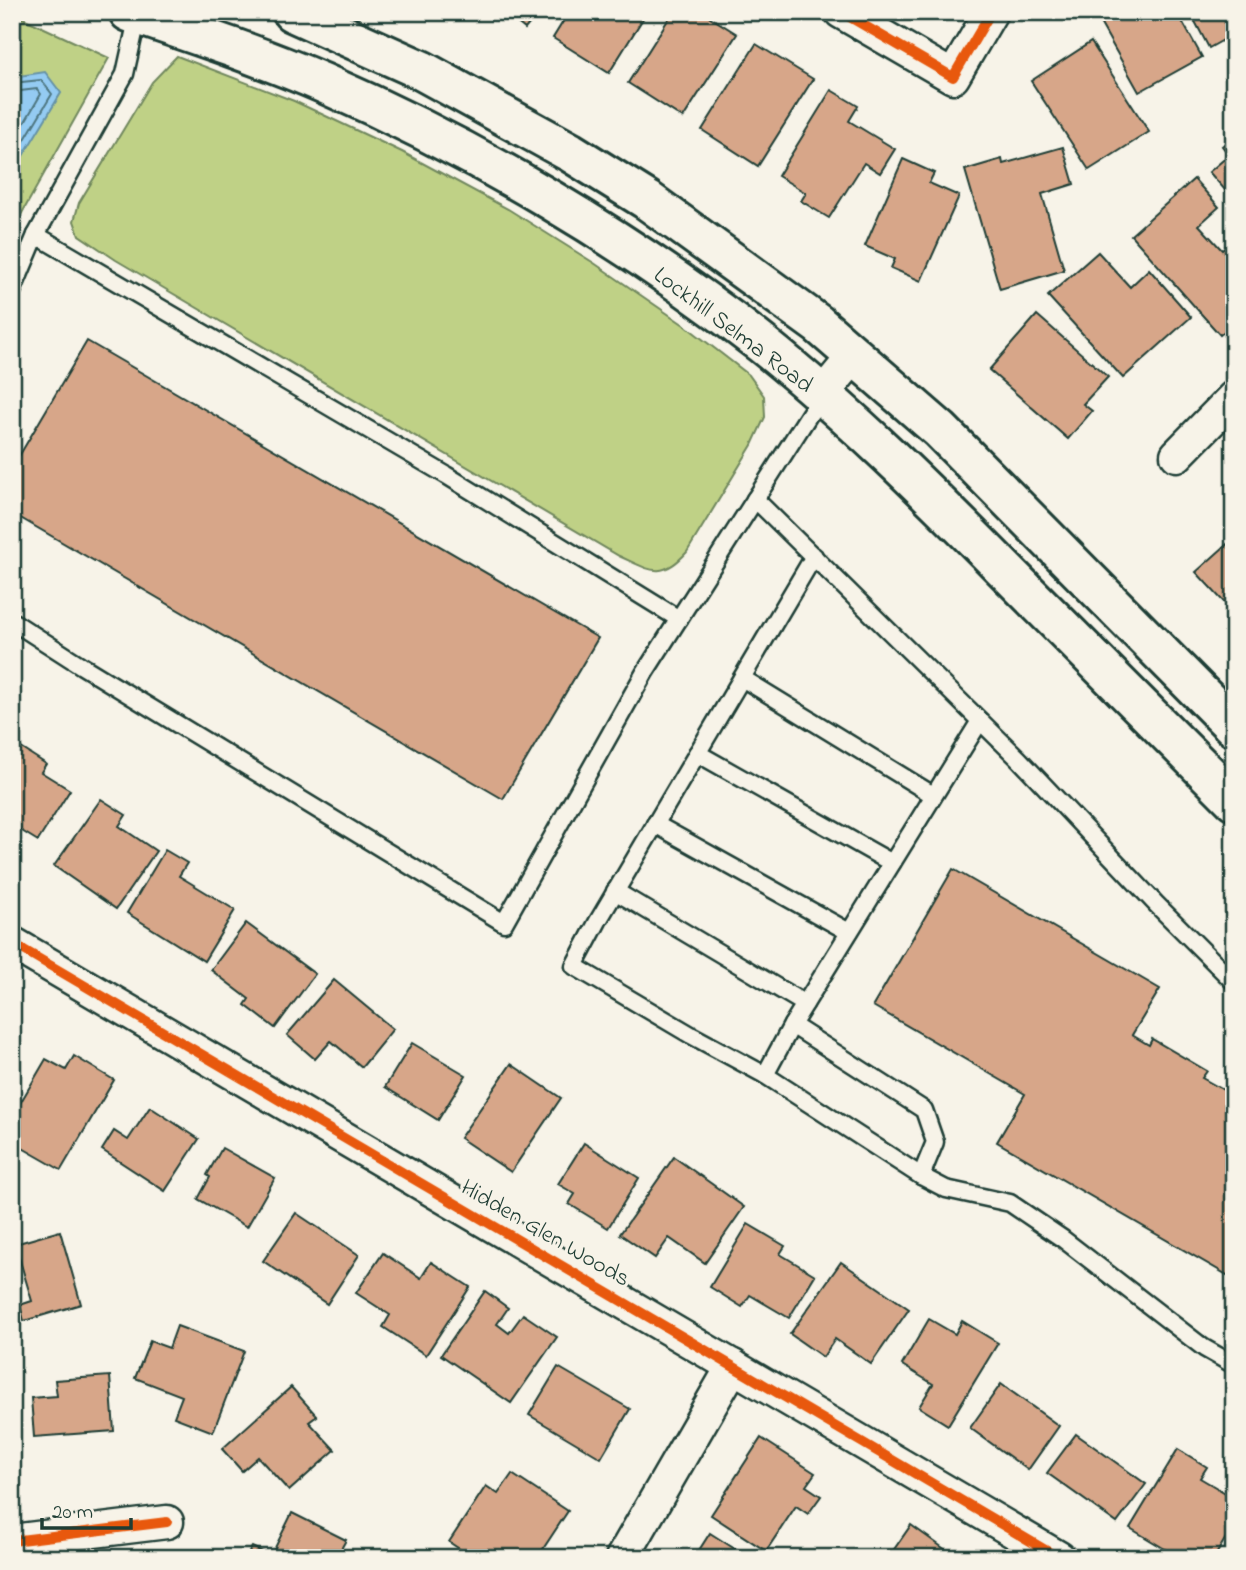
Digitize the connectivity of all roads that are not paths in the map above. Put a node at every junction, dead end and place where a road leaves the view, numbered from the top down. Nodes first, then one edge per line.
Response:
1 (292, 12) edge
2 (841, 12) edge
3 (991, 12) edge
4 (136, 13) edge
5 (36, 235) junction
6 (12, 292) edge
7 (854, 356) junction
8 (821, 396) junction
9 (1234, 397) edge
10 (1177, 455) dead end
11 (755, 499) junction
12 (814, 556) junction
13 (679, 619) junction
14 (12, 621) edge
15 (743, 678) junction
16 (980, 720) junction
17 (1234, 727) edge
18 (697, 754) junction
19 (933, 795) junction
20 (1234, 800) edge
21 (655, 824) junction
22 (892, 863) junction
23 (615, 891) junction
24 (849, 932) junction
25 (12, 943) edge
26 (1234, 982) edge
27 (805, 1004) junction
28 (792, 1025) junction
29 (765, 1075) junction
30 (921, 1176) junction
31 (1234, 1365) edge
32 (733, 1366) junction
33 (167, 1522) dead end
34 (12, 1541) edge
35 (622, 1558) edge
36 (1059, 1558) edge

1 - 7 main road
2 - 3 street
4 - 5 lane
4 - 8 main road, Lockhill Selma Road
5 - 6 lane
5 - 13 lane
7 - 8 street
7 - 17 main road
8 - 11 lane
8 - 20 main road, Lockhill Selma Road
9 - 10 street
11 - 12 lane
11 - 13 lane
12 - 15 lane
12 - 16 lane
13 - 14 lane
15 - 18 lane
15 - 19 lane
16 - 19 lane
16 - 26 lane
18 - 21 lane
18 - 22 lane
19 - 22 lane
21 - 23 lane
21 - 24 lane
22 - 24 lane
23 - 27 lane
23 - 29 lane
24 - 27 lane
25 - 32 street, Hidden Glen Woods
27 - 28 lane
28 - 29 lane
28 - 30 lane
29 - 30 lane
30 - 31 lane
32 - 35 street
32 - 36 street, Hidden Glen Woods
33 - 34 street

